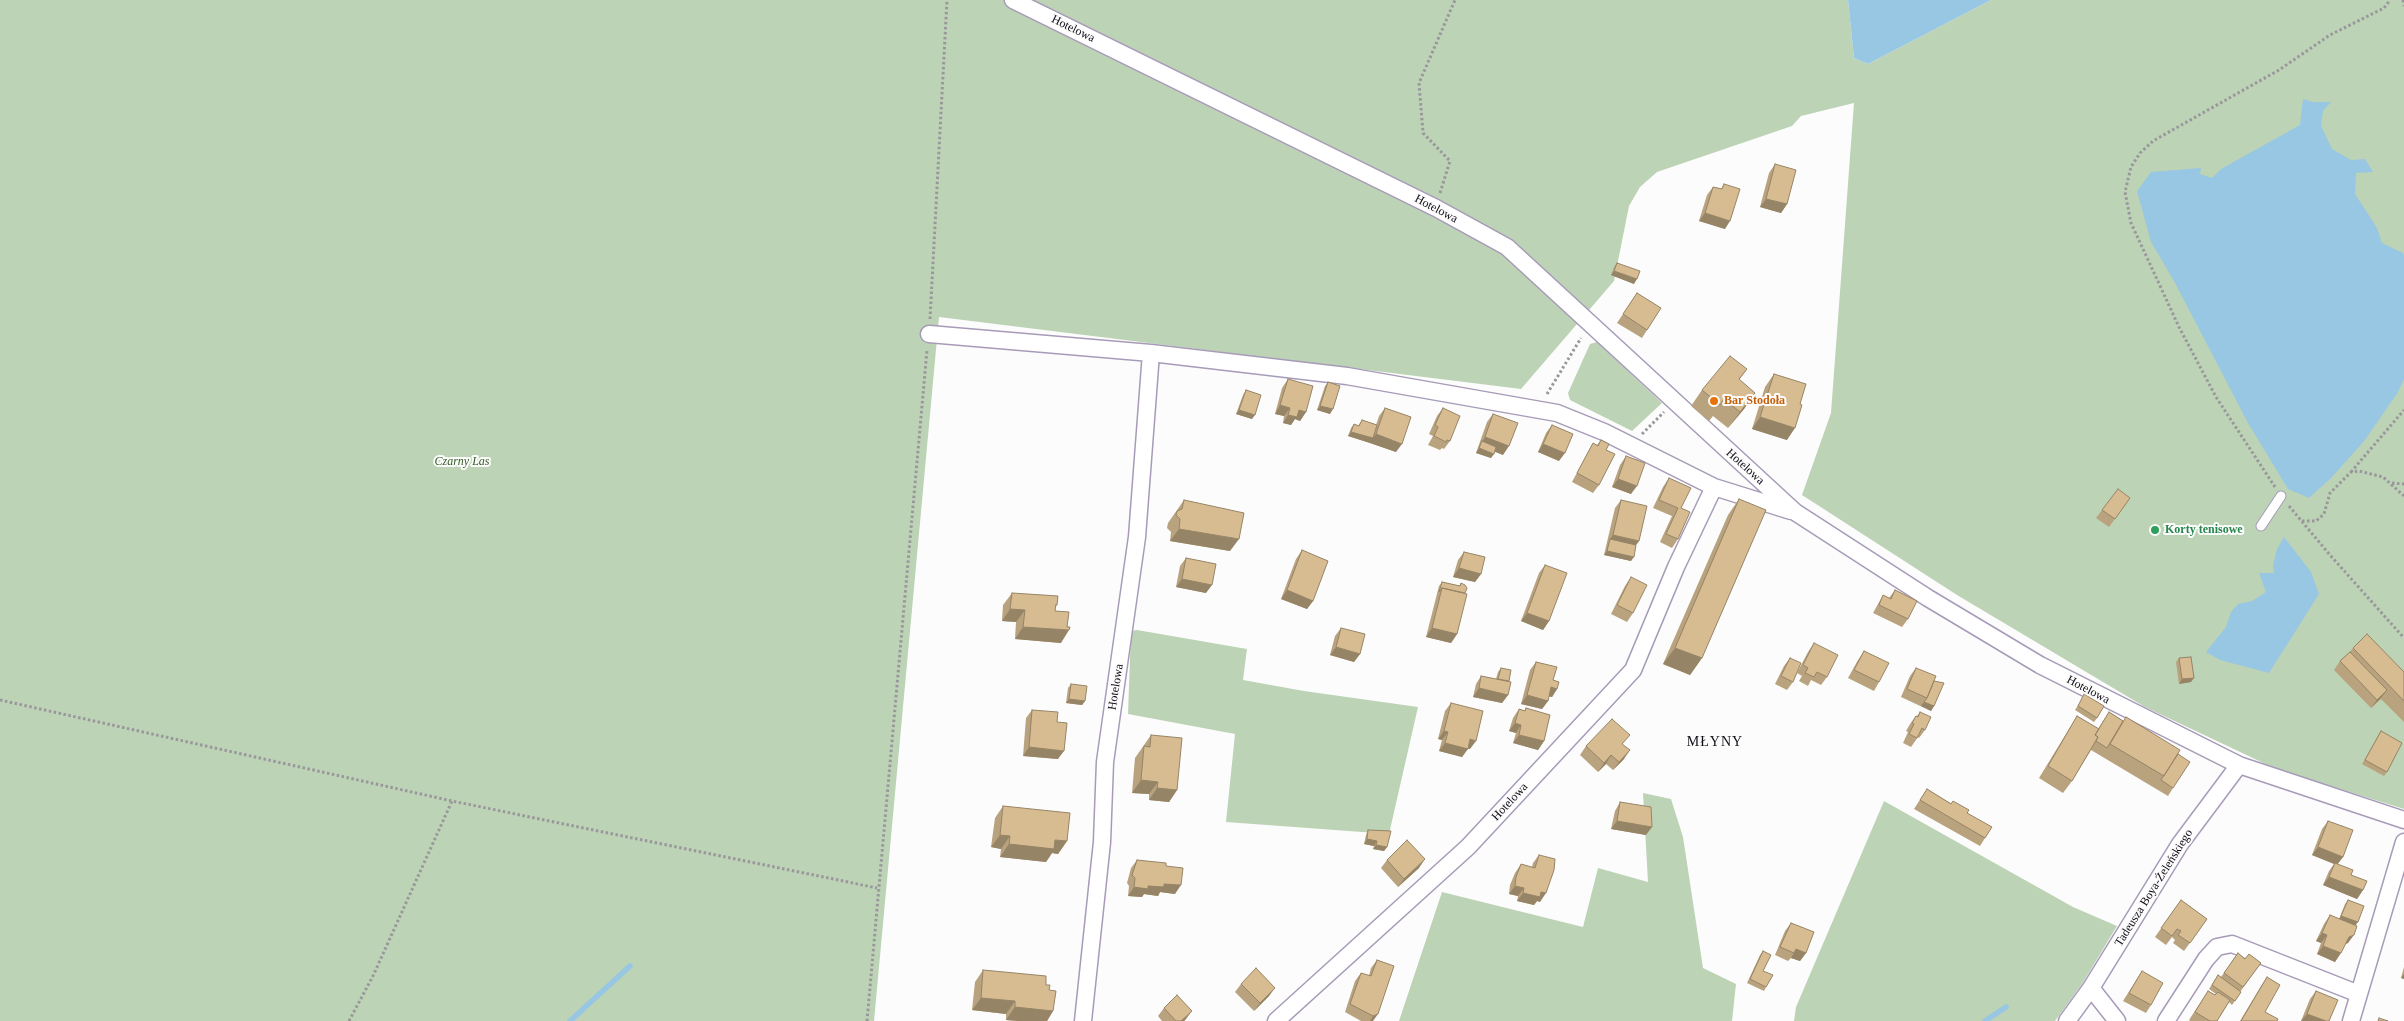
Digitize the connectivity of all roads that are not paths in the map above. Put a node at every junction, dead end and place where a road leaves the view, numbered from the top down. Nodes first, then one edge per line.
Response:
1 (1013, 0) edge
2 (929, 334) road end
3 (1151, 353) junction
4 (1714, 487) junction
5 (2281, 496) road end
6 (1795, 512) junction
7 (2261, 526) dead end
8 (2239, 766) junction
9 (2404, 820) edge
10 (2404, 842) edge
11 (2091, 988) junction
12 (2359, 994) junction
13 (1083, 1021) edge
14 (1276, 1021) edge
15 (2067, 1021) edge
16 (2116, 1021) edge
17 (2166, 1021) edge
18 (2351, 1021) edge

1 - 6 street, Hotelowa
2 - 3 street, Hotelowa
3 - 4 street, Hotelowa
3 - 13 street, Hotelowa
4 - 6 street, Hotelowa
4 - 14 street, Hotelowa
5 - 7 lane
6 - 8 street, Hotelowa
8 - 9 street, Hotelowa
8 - 11 street, Tadeusza Boya-Żeleńskiego
10 - 12 street
11 - 15 street, Tadeusza Boya-Żeleńskiego
11 - 16 street
12 - 17 street
12 - 18 street

